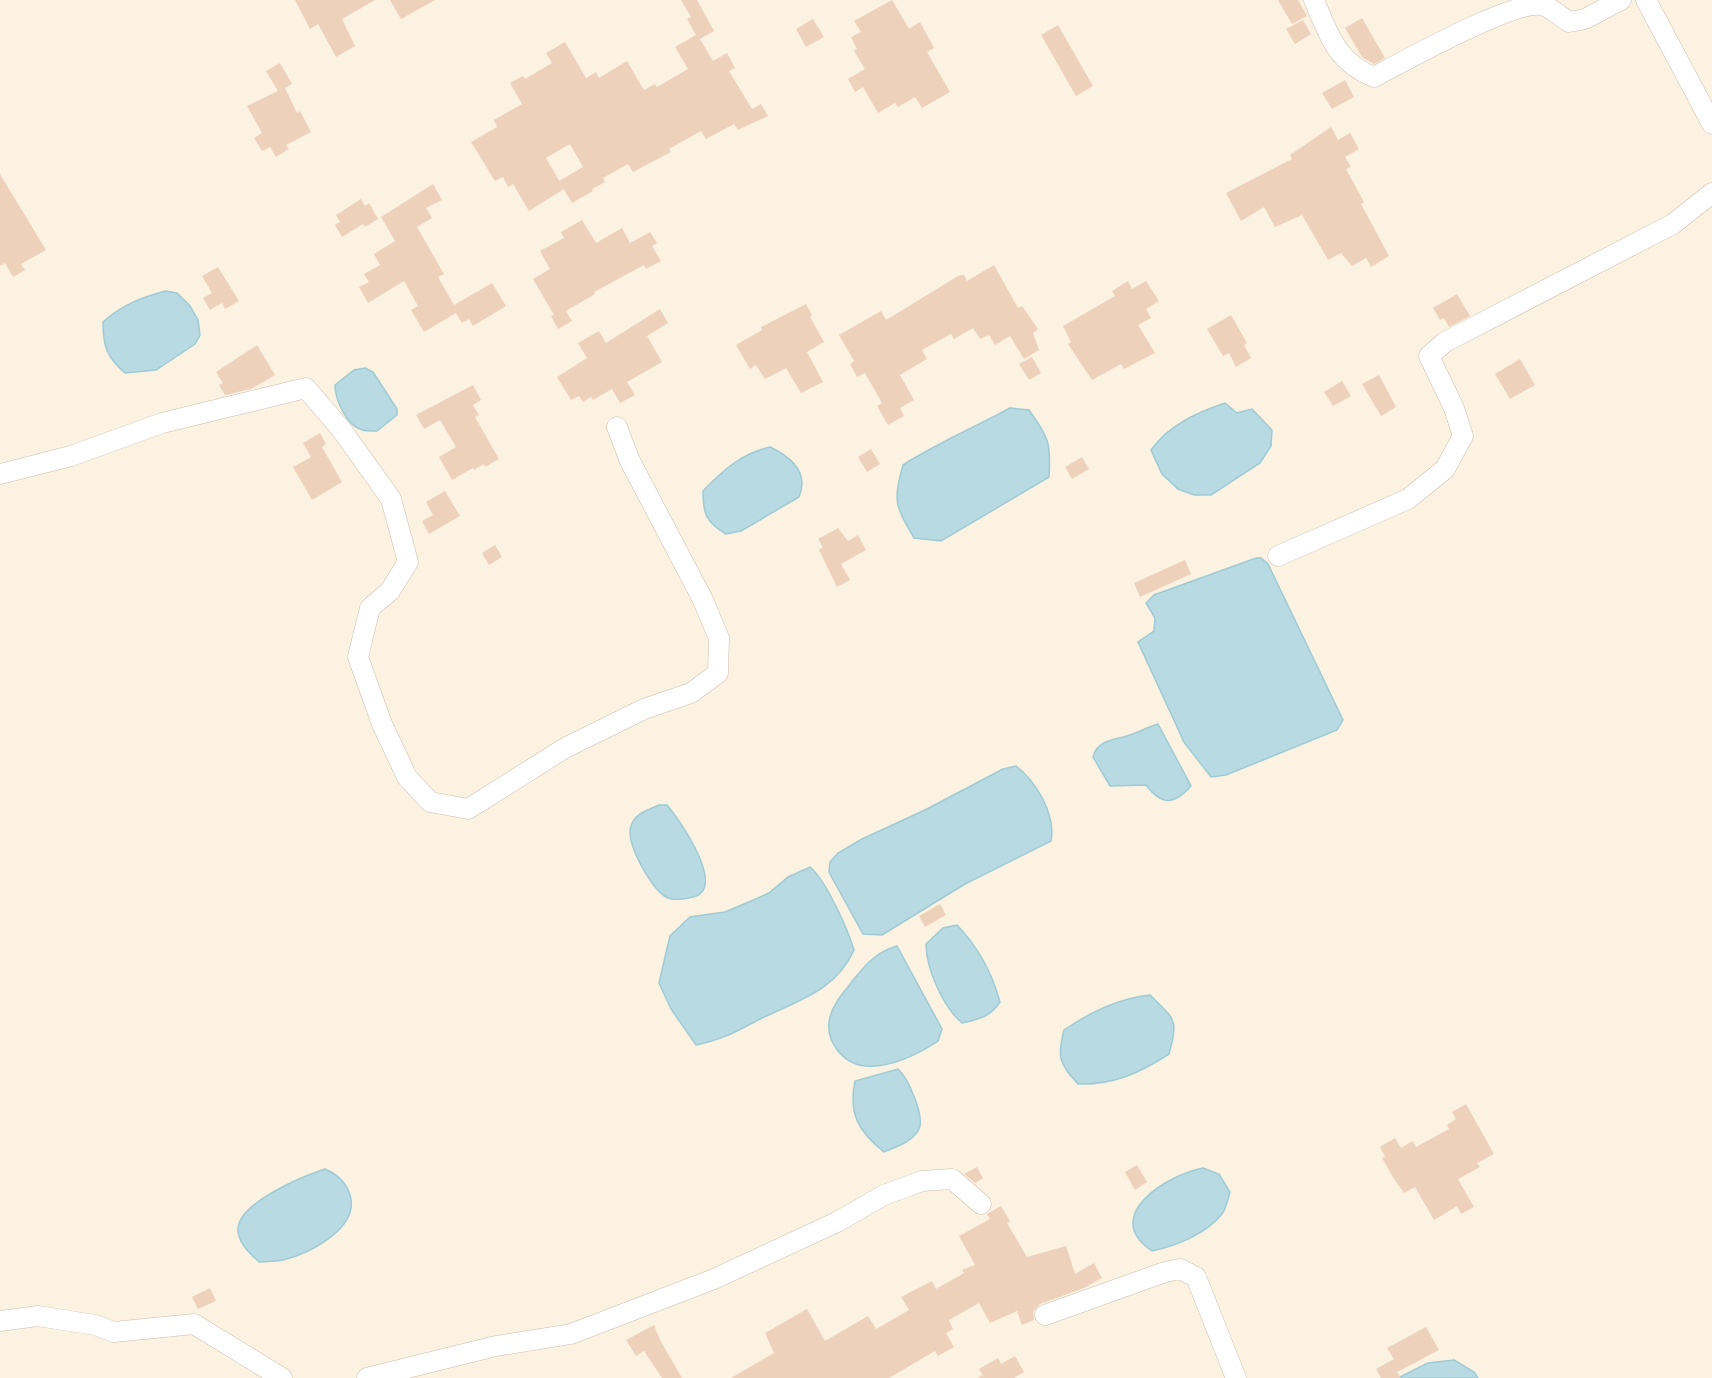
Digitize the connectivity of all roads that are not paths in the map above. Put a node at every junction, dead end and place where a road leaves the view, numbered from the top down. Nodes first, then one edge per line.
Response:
1 (1314, 0) edge
2 (1621, 0) edge
3 (1646, 0) edge
4 (1712, 124) edge
5 (1712, 193) edge
6 (617, 427) dead end
7 (0, 474) edge
8 (1278, 556) dead end
9 (981, 1204) dead end
10 (1045, 1315) dead end
11 (0, 1321) edge
12 (282, 1378) edge
13 (367, 1378) edge
14 (1236, 1378) edge

1 - 2 street
3 - 4 street
5 - 8 street
6 - 7 street
9 - 13 street
10 - 14 street
11 - 12 street

